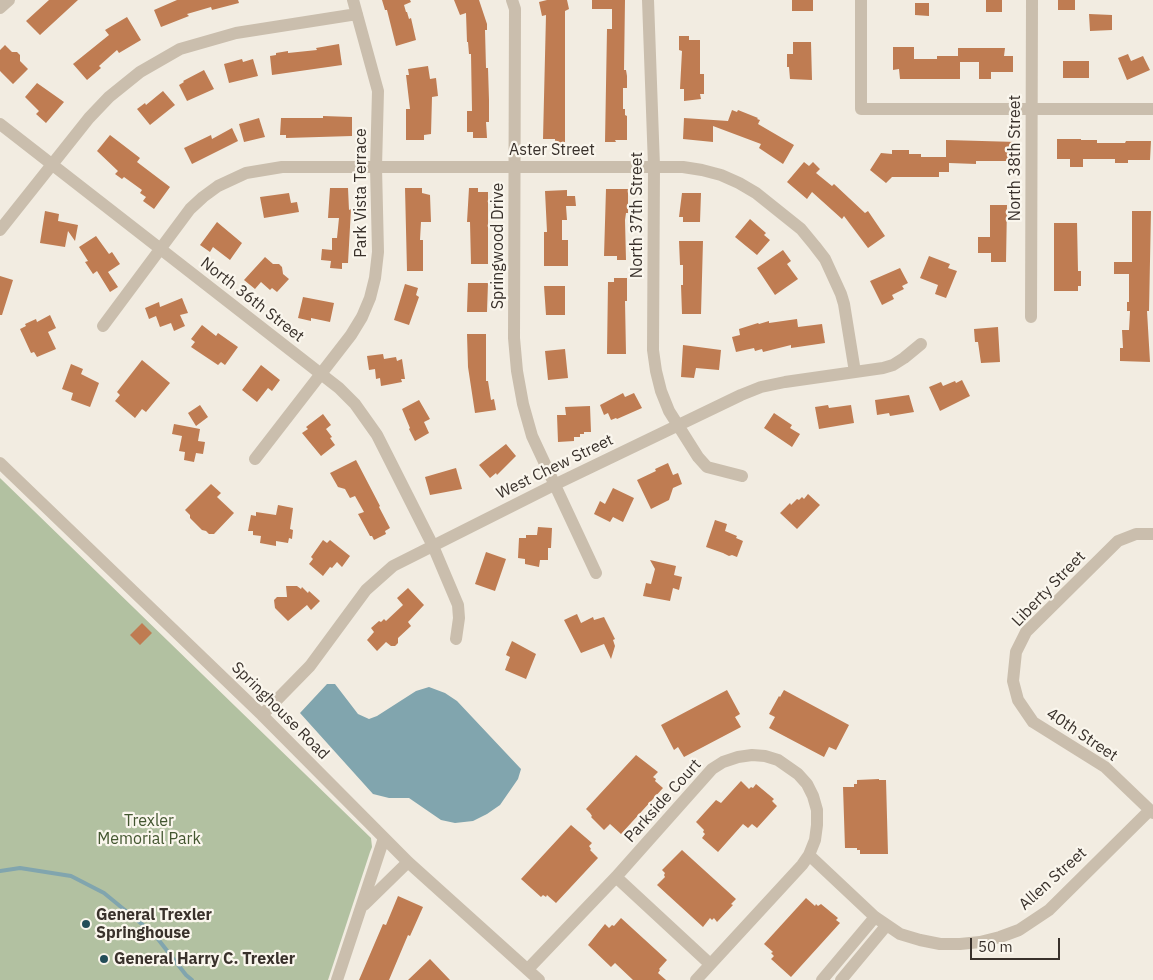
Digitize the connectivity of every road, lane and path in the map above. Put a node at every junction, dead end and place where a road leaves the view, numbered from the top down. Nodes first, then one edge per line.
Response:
1 (9, 0) edge
2 (353, 0) edge
3 (512, 0) edge
4 (648, 0) edge
5 (861, 0) edge
6 (1032, 0) edge
7 (0, 8) edge
8 (357, 14) junction
9 (1032, 109) junction
10 (1153, 109) edge
11 (0, 124) edge
12 (51, 164) junction
13 (654, 166) junction
14 (376, 167) junction
15 (515, 167) junction
16 (0, 230) edge
17 (160, 249) junction
18 (1031, 317) dead end
19 (103, 326) dead end
20 (921, 344) dead end
21 (855, 372) junction
22 (320, 374) junction
23 (678, 426) junction
24 (255, 459) dead end
25 (0, 462) edge
26 (742, 476) dead end
27 (554, 485) junction
28 (1153, 534) edge
29 (433, 546) junction
30 (596, 572) dead end
31 (456, 639) dead end
32 (1018, 700) joint
33 (262, 715) junction
34 (1151, 812) edge
35 (384, 838) junction
36 (809, 855) junction
37 (408, 862) junction
38 (616, 877) junction
39 (362, 907) junction
40 (874, 917) junction
41 (886, 926) junction
42 (710, 964) junction
43 (528, 969) junction
44 (337, 980) edge
45 (539, 980) edge
46 (696, 980) edge
47 (822, 980) edge
48 (841, 980) edge

1 - 7 street
2 - 8 street, Park Vista Terrace
3 - 15 street, Springwood Drive
4 - 13 street, North 37th Street
5 - 9 street
6 - 9 street, North 38th Street
8 - 12 street
8 - 14 street, Park Vista Terrace
9 - 10 street
9 - 18 street, North 38th Street
11 - 12 street, North 36th Street
12 - 16 street
12 - 17 street, North 36th Street
13 - 15 street, Aster Street
13 - 21 street, Aster Street
13 - 23 street, North 37th Street
14 - 15 street, Aster Street
14 - 17 street, Aster Street
14 - 22 street, Park Vista Terrace
15 - 27 street, Springwood Drive
17 - 19 street, Aster Street
17 - 22 street, North 36th Street
20 - 21 street, West Chew Street
21 - 23 street, West Chew Street
22 - 24 street, Park Vista Terrace
22 - 29 street, North 36th Street
23 - 26 street, North 37th Street
23 - 27 street, West Chew Street
25 - 33 street, Springhouse Road
27 - 29 street, West Chew Street
27 - 30 street, Springwood Drive
28 - 32 street, Liberty Street
29 - 31 street, North 36th Street
29 - 33 street, West Chew Street
32 - 34 street, 40th Street
33 - 35 street, Springhouse Road
34 - 41 street, Allen Street
35 - 37 street, Springhouse Road
35 - 39 street
36 - 38 street, Parkside Court
36 - 40 street
36 - 42 street, Parkside Court
37 - 39 street
37 - 43 street, Springhouse Road
38 - 42 street
38 - 43 street, Parkside Court
39 - 44 street
40 - 41 street
40 - 47 street
41 - 48 street
42 - 46 street, Parkside Court
43 - 45 street, Springhouse Road

